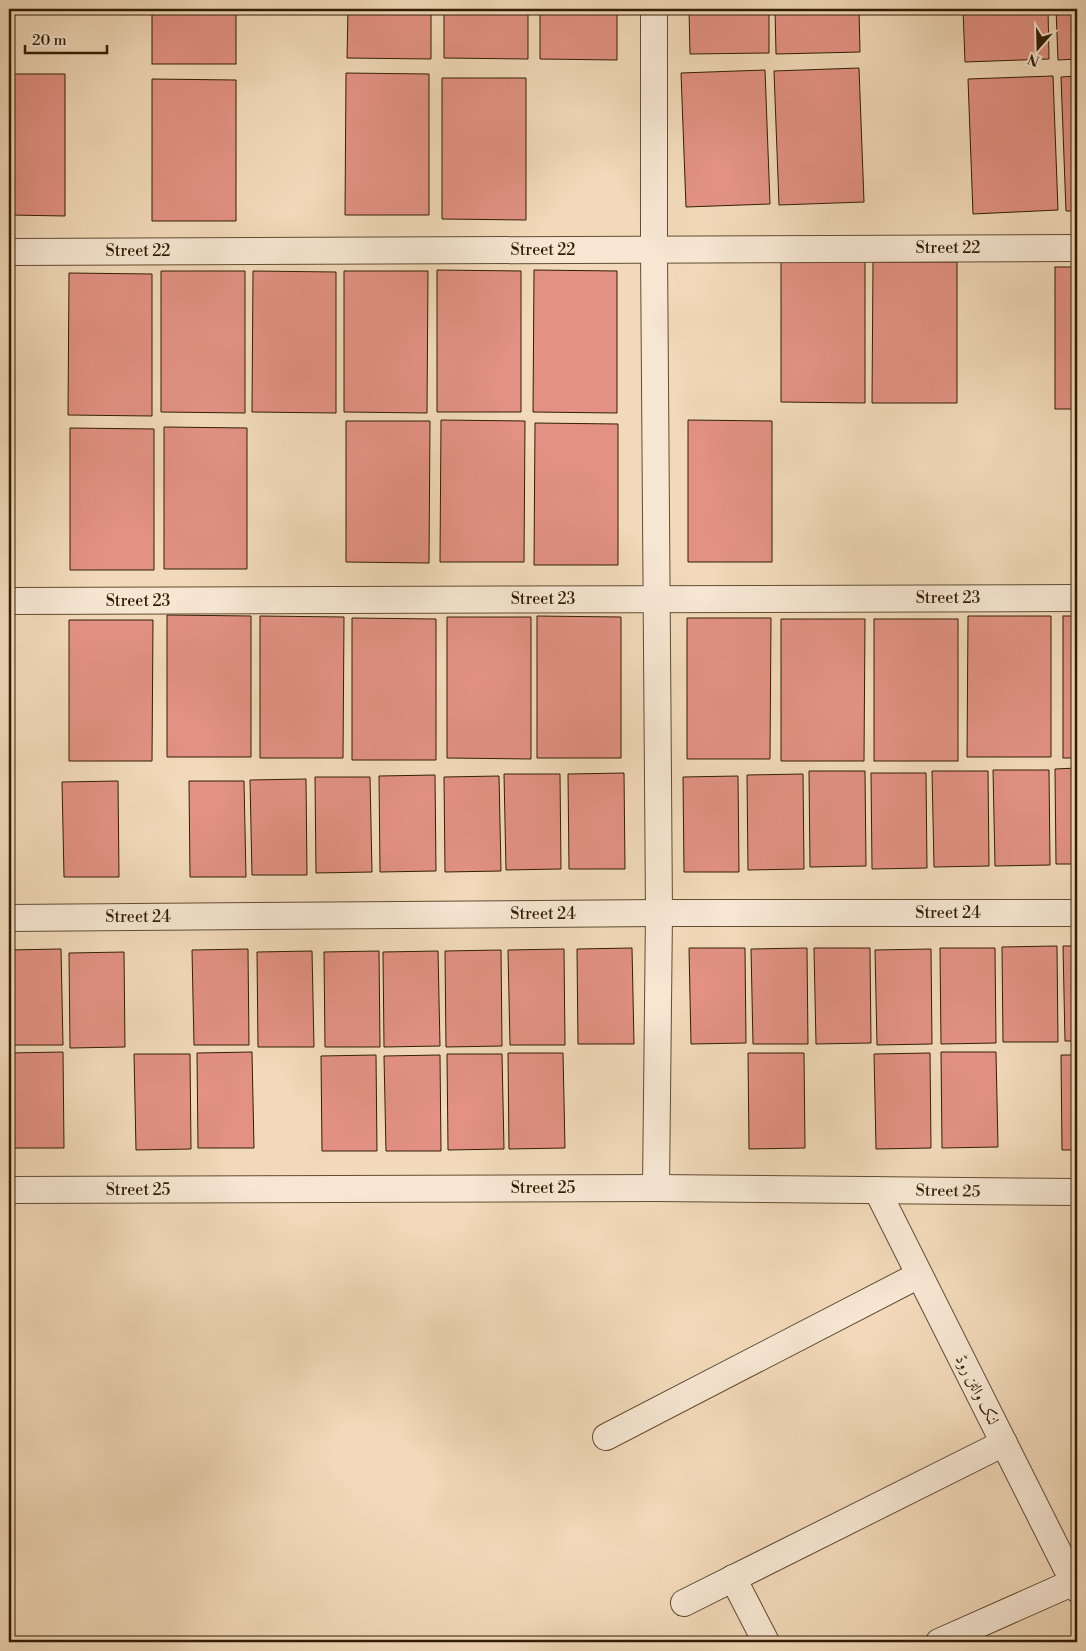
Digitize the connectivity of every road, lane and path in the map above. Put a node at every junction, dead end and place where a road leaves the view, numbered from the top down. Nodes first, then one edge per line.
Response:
1 (654, 9) edge
2 (1077, 248) edge
3 (654, 250) junction
4 (9, 252) edge
5 (1077, 598) edge
6 (657, 599) junction
7 (9, 601) edge
8 (659, 913) junction
9 (1077, 913) edge
10 (9, 918) edge
11 (656, 1188) junction
12 (9, 1190) edge
13 (877, 1190) junction
14 (1077, 1192) edge
15 (919, 1275) junction
16 (606, 1437) dead end
17 (1004, 1443) junction
18 (733, 1578) junction
19 (1075, 1586) edge
20 (684, 1603) dead end
21 (766, 1642) edge
22 (939, 1642) edge

1 - 3 street
2 - 3 street, Street 22
3 - 4 street, Street 22
3 - 6 street
5 - 6 street, Street 23
6 - 7 street, Street 23
6 - 8 street
8 - 9 street, Street 24
8 - 10 street, Street 24
8 - 11 street
11 - 12 street, Street 25
11 - 13 street, Street 25
13 - 14 street, Street 25
13 - 15 street, لنک والٹن روڈ
15 - 16 street
15 - 17 street, لنک والٹن روڈ
17 - 18 street
17 - 19 street, لنک والٹن روڈ
18 - 20 street
18 - 21 street
19 - 22 street

